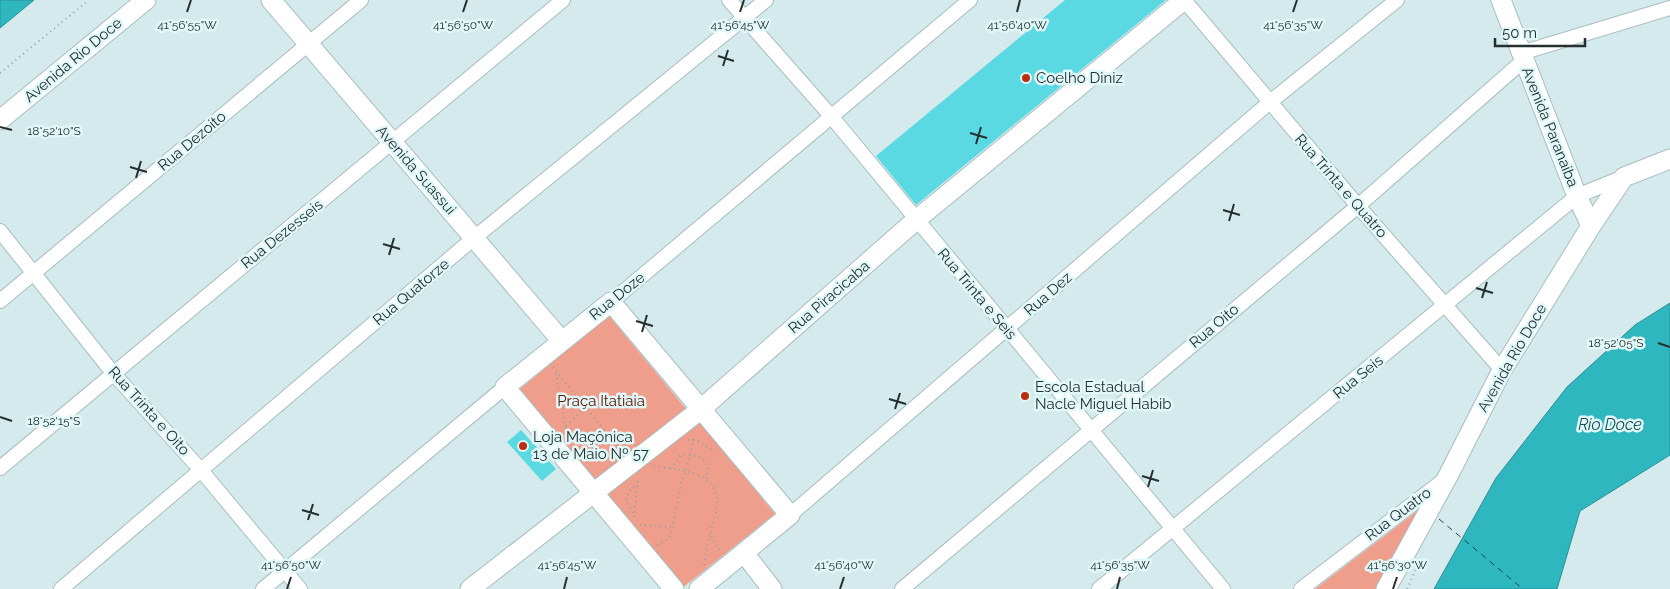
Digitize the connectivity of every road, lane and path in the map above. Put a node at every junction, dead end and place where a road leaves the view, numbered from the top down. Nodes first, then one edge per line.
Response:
1 (89, 0) edge
2 (146, 0) edge
3 (271, 0) edge
4 (361, 0) edge
5 (563, 0) edge
6 (729, 0) edge
7 (766, 0) edge
8 (970, 0) edge
9 (1184, 0) edge
10 (1397, 0) edge
11 (1501, 0) edge
12 (1670, 8) edge
13 (744, 19) junction
14 (308, 44) junction
15 (1522, 56) junction
16 (0, 73) edge
17 (1270, 102) junction
18 (831, 116) junction
19 (0, 120) edge
20 (393, 143) junction
21 (1670, 160) edge
22 (1624, 177) junction
23 (1577, 196) junction
24 (1358, 206) junction
25 (916, 220) junction
26 (1591, 226) junction
27 (0, 231) edge
28 (474, 238) junction
29 (32, 274) junction
30 (0, 301) edge
31 (610, 302) junction
32 (1445, 306) junction
33 (1007, 330) junction
34 (562, 340) junction
35 (544, 355) junction
36 (556, 370) junction
37 (1502, 370) junction
38 (113, 373) junction
39 (505, 388) junction
40 (586, 407) junction
41 (700, 410) junction
42 (565, 427) junction
43 (1090, 430) junction
44 (693, 433) dead end
45 (683, 440) dead end
46 (692, 440) junction
47 (550, 441) junction
48 (614, 442) junction
49 (715, 452) dead end
50 (691, 453) junction
51 (639, 467) junction
52 (0, 468) edge
53 (671, 468) junction
54 (200, 469) junction
55 (687, 470) junction
56 (1448, 476) junction
57 (706, 480) junction
58 (637, 484) junction
59 (594, 493) junction
60 (634, 513) junction
61 (790, 515) junction
62 (634, 519) dead end
63 (633, 525) dead end
64 (673, 527) junction
65 (1173, 528) junction
66 (710, 530) junction
67 (652, 547) dead end
68 (720, 551) dead end
69 (744, 553) junction
70 (704, 565) dead end
71 (285, 570) junction
72 (61, 589) edge
73 (263, 589) edge
74 (300, 589) edge
75 (470, 589) edge
76 (674, 589) edge
77 (699, 589) edge
78 (772, 589) edge
79 (902, 589) edge
80 (1099, 589) edge
81 (1223, 589) edge
82 (1301, 589) edge
83 (1386, 589) edge

1 - 16 path
2 - 19 street, Avenida Rio Doce
3 - 14 street, Avenida Suassui
4 - 14 street, Rua Dezoito
5 - 20 street, Rua Dezesseis
6 - 13 street, Rua Trinta e Seis
7 - 13 street, Rua Quatorze
8 - 18 street, Rua Doze
9 - 17 street, Rua Trinta e Quatro
9 - 25 street, Rua Piracicaba
10 - 17 street, Rua Dez
11 - 15 street, Avenida Paranaiba
12 - 15 street
13 - 18 street, Rua Trinta e Seis
13 - 28 street, Rua Quatorze
14 - 20 street, Avenida Suassui
14 - 29 street, Rua Dezoito
15 - 23 street, Avenida Paranaiba
15 - 24 street, Rua Oito
17 - 24 street, Rua Trinta e Quatro
17 - 33 street, Rua Dez
18 - 25 street, Rua Trinta e Seis
18 - 31 street, Rua Doze
20 - 28 street, Avenida Suassui
20 - 38 street, Rua Dezesseis
21 - 22 street
22 - 23 street, Rua Seis
22 - 26 street, Avenida Rio Doce
23 - 26 street, Avenida Paranaiba
23 - 32 street, Rua Seis
24 - 32 street, Rua Trinta e Quatro
24 - 43 street, Rua Oito
25 - 33 street, Rua Trinta e Seis
25 - 41 street, Rua Piracicaba
26 - 37 street, Avenida Rio Doce
27 - 29 street, Rua Trinta e Oito
28 - 34 street, Avenida Suassui
28 - 54 street, Rua Quatorze
29 - 30 street, Rua Dezoito
29 - 38 street, Rua Trinta e Oito
31 - 34 street, Rua Doze
31 - 41 street
32 - 37 street, Rua Trinta e Quatro
32 - 65 street, Rua Seis
33 - 43 street, Rua Trinta e Seis
33 - 61 street, Rua Dez
34 - 35 street, Rua Doze
35 - 36 path
35 - 39 street, Rua Doze
36 - 40 path
36 - 42 path
37 - 56 street, Avenida Rio Doce
38 - 52 street, Rua Dezesseis
38 - 54 street, Rua Trinta e Oito
39 - 47 street
39 - 71 street, Rua Doze
40 - 42 path
40 - 48 path
41 - 51 street, Rua Piracicaba
41 - 61 street
42 - 47 path
42 - 48 path
43 - 65 street, Rua Trinta e Seis
43 - 79 street, Rua Oito
44 - 46 path
45 - 46 path
46 - 49 path
46 - 50 path
47 - 59 street
48 - 51 path
50 - 53 path
50 - 55 path
50 - 57 path
51 - 53 path
51 - 58 path
51 - 59 street, Rua Piracicaba
53 - 55 path
54 - 71 street, Rua Trinta e Oito
54 - 72 street, Rua Quatorze
55 - 57 path
55 - 64 path
56 - 82 street, Rua Quatro
56 - 83 street, Avenida Rio Doce
57 - 66 path
58 - 60 path
58 - 60 path
59 - 75 street, Rua Piracicaba
59 - 76 street
60 - 62 path
61 - 69 street, Rua Dez
63 - 64 path
64 - 67 path
65 - 80 street, Rua Seis
65 - 81 street, Rua Trinta e Seis
66 - 68 path
66 - 70 path
69 - 77 street, Rua Dez
69 - 78 street
71 - 73 street, Rua Doze
71 - 74 street, Rua Trinta e Oito

